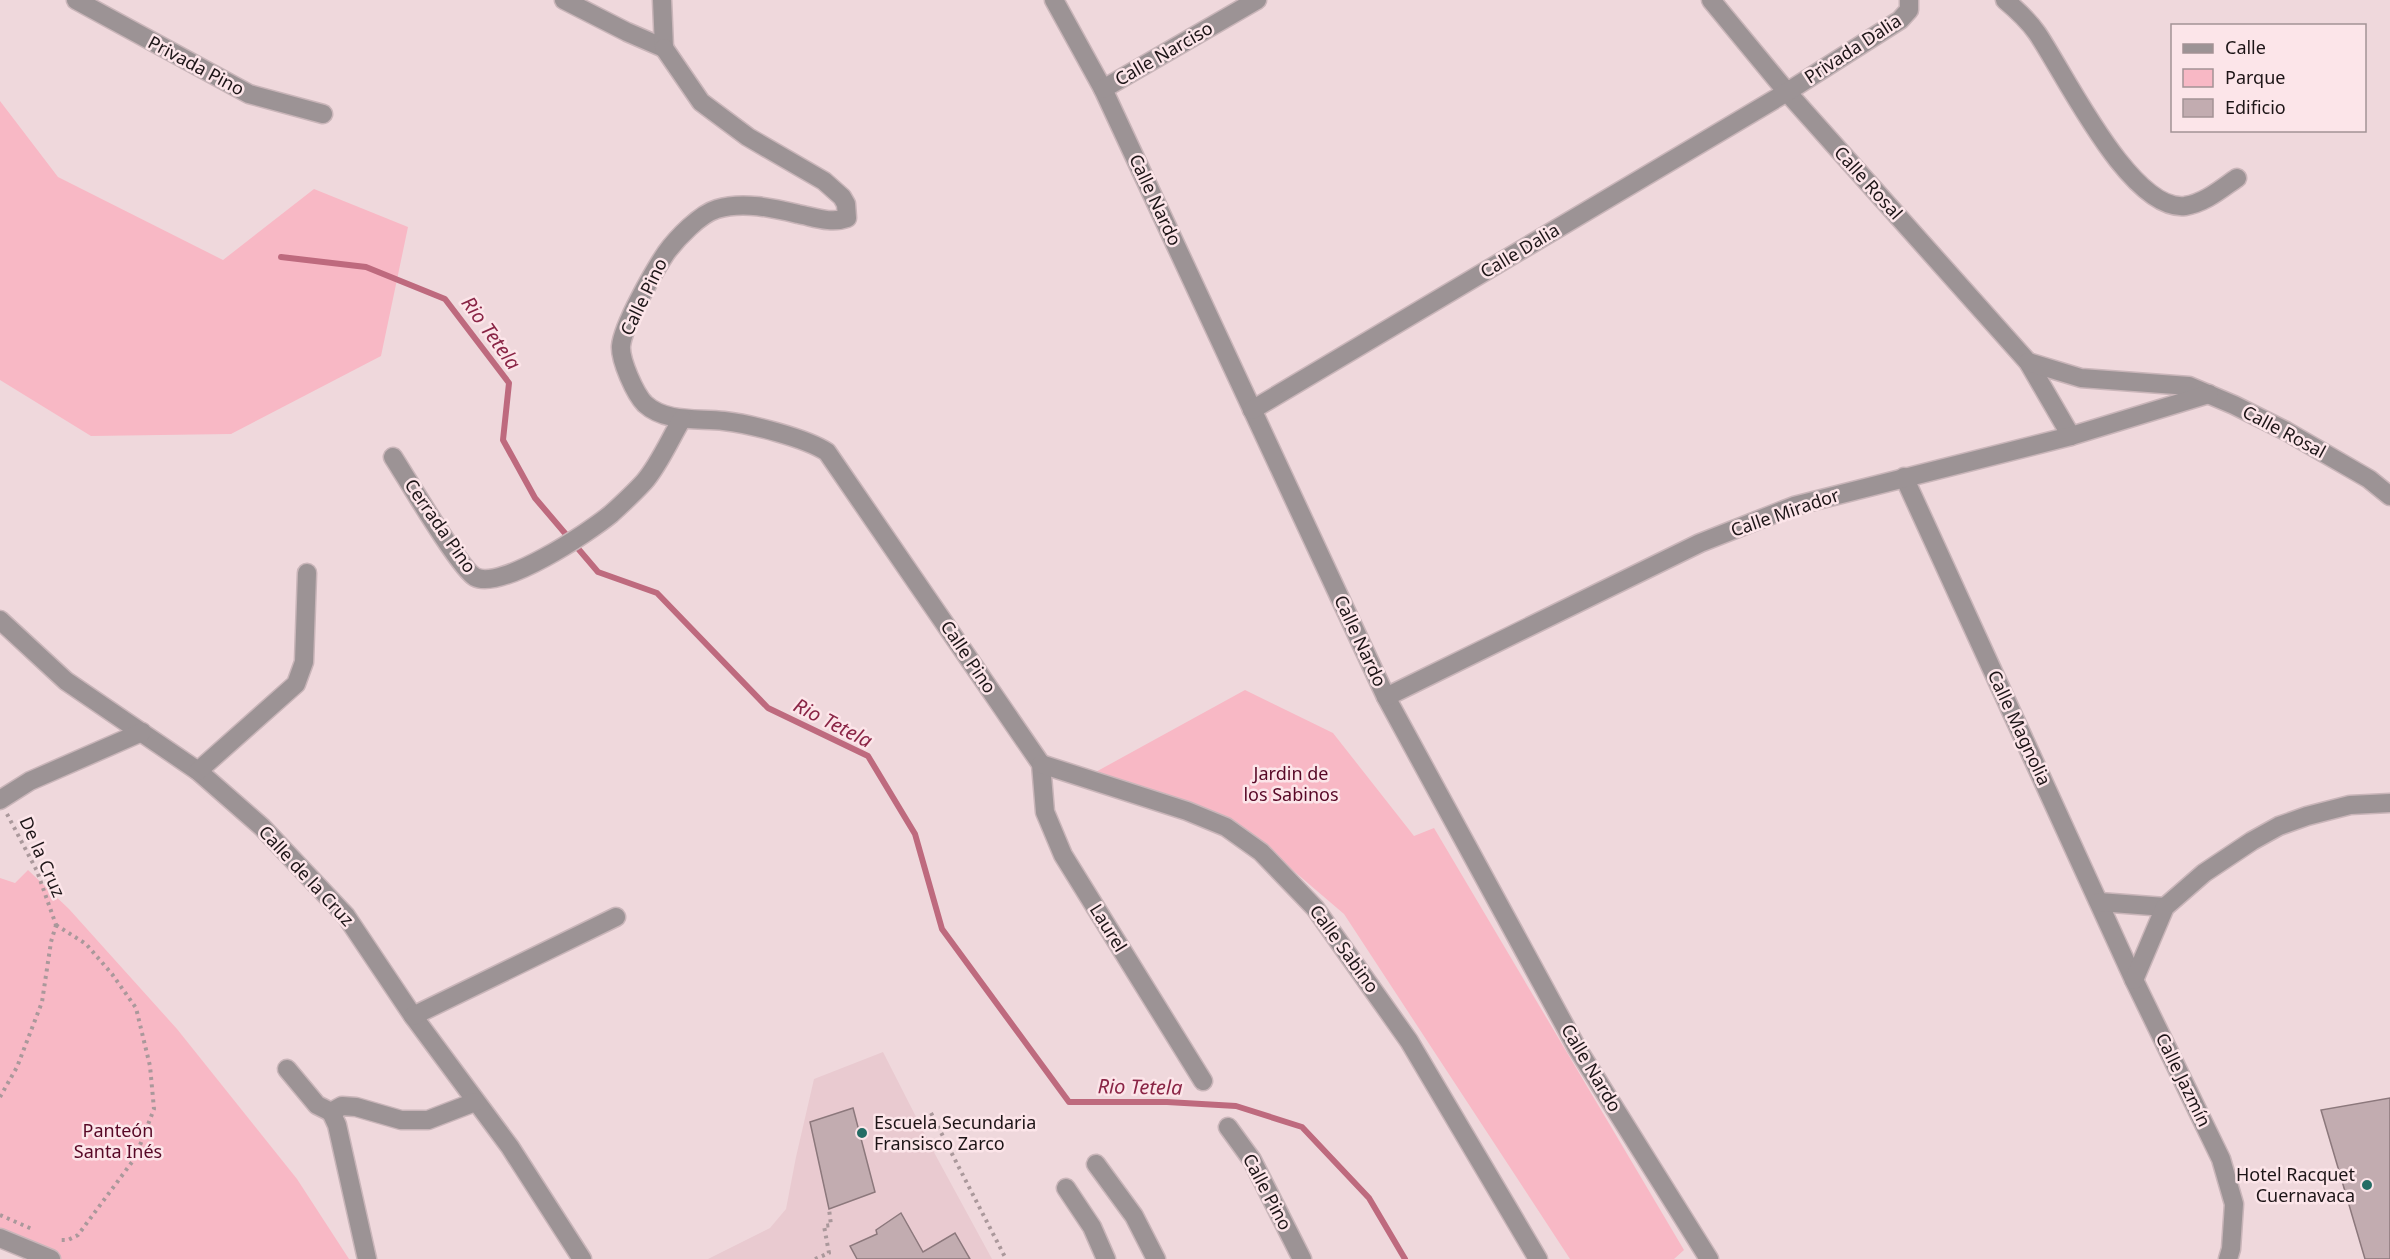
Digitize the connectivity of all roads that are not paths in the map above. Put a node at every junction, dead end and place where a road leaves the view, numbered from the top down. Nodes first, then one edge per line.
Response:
1 (76, 0) edge
2 (564, 0) edge
3 (662, 0) edge
4 (1054, 0) edge
5 (1257, 0) edge
6 (1711, 0) edge
7 (1909, 0) edge
8 (2005, 0) edge
9 (664, 48) junction
10 (1103, 90) junction
11 (1787, 92) junction
12 (323, 114) dead end
13 (2238, 178) dead end
14 (2028, 362) junction
15 (2209, 394) junction
16 (1252, 410) junction
17 (682, 419) junction
18 (2071, 436) junction
19 (393, 457) dead end
20 (1904, 477) junction
21 (2390, 496) edge
22 (307, 573) dead end
23 (0, 620) edge
24 (1386, 696) junction
25 (142, 732) junction
26 (1041, 765) junction
27 (198, 771) junction
28 (2390, 803) edge
29 (3, 805) edge
30 (2099, 902) junction
31 (2164, 907) junction
32 (616, 917) dead end
33 (2134, 980) junction
34 (413, 1016) junction
35 (287, 1069) dead end
36 (1203, 1081) dead end
37 (475, 1102) junction
38 (331, 1112) junction
39 (1228, 1127) dead end
40 (1096, 1164) dead end
41 (1066, 1188) dead end
42 (0, 1238) edge
43 (51, 1259) edge
44 (368, 1259) edge
45 (582, 1259) edge
46 (1106, 1259) edge
47 (1156, 1259) edge
48 (1302, 1259) edge
49 (1538, 1259) edge
50 (1709, 1259) edge
51 (2228, 1259) edge

1 - 12 street, Privada Pino
2 - 9 street
3 - 9 street
4 - 10 street, Calle Nardo
5 - 10 street, Calle Narciso
6 - 11 street, Calle Rosal
7 - 11 street, Privada Dalia
8 - 13 street
9 - 17 street, Calle Pino
10 - 16 street, Calle Nardo
11 - 14 street, Calle Rosal
11 - 16 street, Calle Dalia
14 - 15 street, Calle Rosal
14 - 18 street, Calle Rosal
15 - 18 street, Calle Mirador
15 - 21 street, Calle Rosal
16 - 24 street, Calle Nardo
17 - 19 street, Cerrada Pino
17 - 26 street, Calle Pino
18 - 20 street, Calle Mirador
20 - 24 street, Calle Mirador
20 - 30 street, Calle Magnolia
22 - 27 street
23 - 25 street, Calle de la Cruz
24 - 50 street, Calle Nardo
25 - 27 street, Calle de la Cruz
25 - 29 street
26 - 36 street, Laurel
26 - 49 street, Calle Sabino
27 - 34 street, Calle de la Cruz
28 - 31 street
30 - 31 street
30 - 33 street, Calle Magnolia
31 - 33 street
32 - 34 street
33 - 51 street, Calle Jazmín
34 - 37 street, Calle de la Cruz
35 - 38 street
37 - 38 street
37 - 45 street, Calle de la Cruz
38 - 44 street
39 - 48 street, Calle Pino
40 - 47 street
41 - 46 street
42 - 43 street

